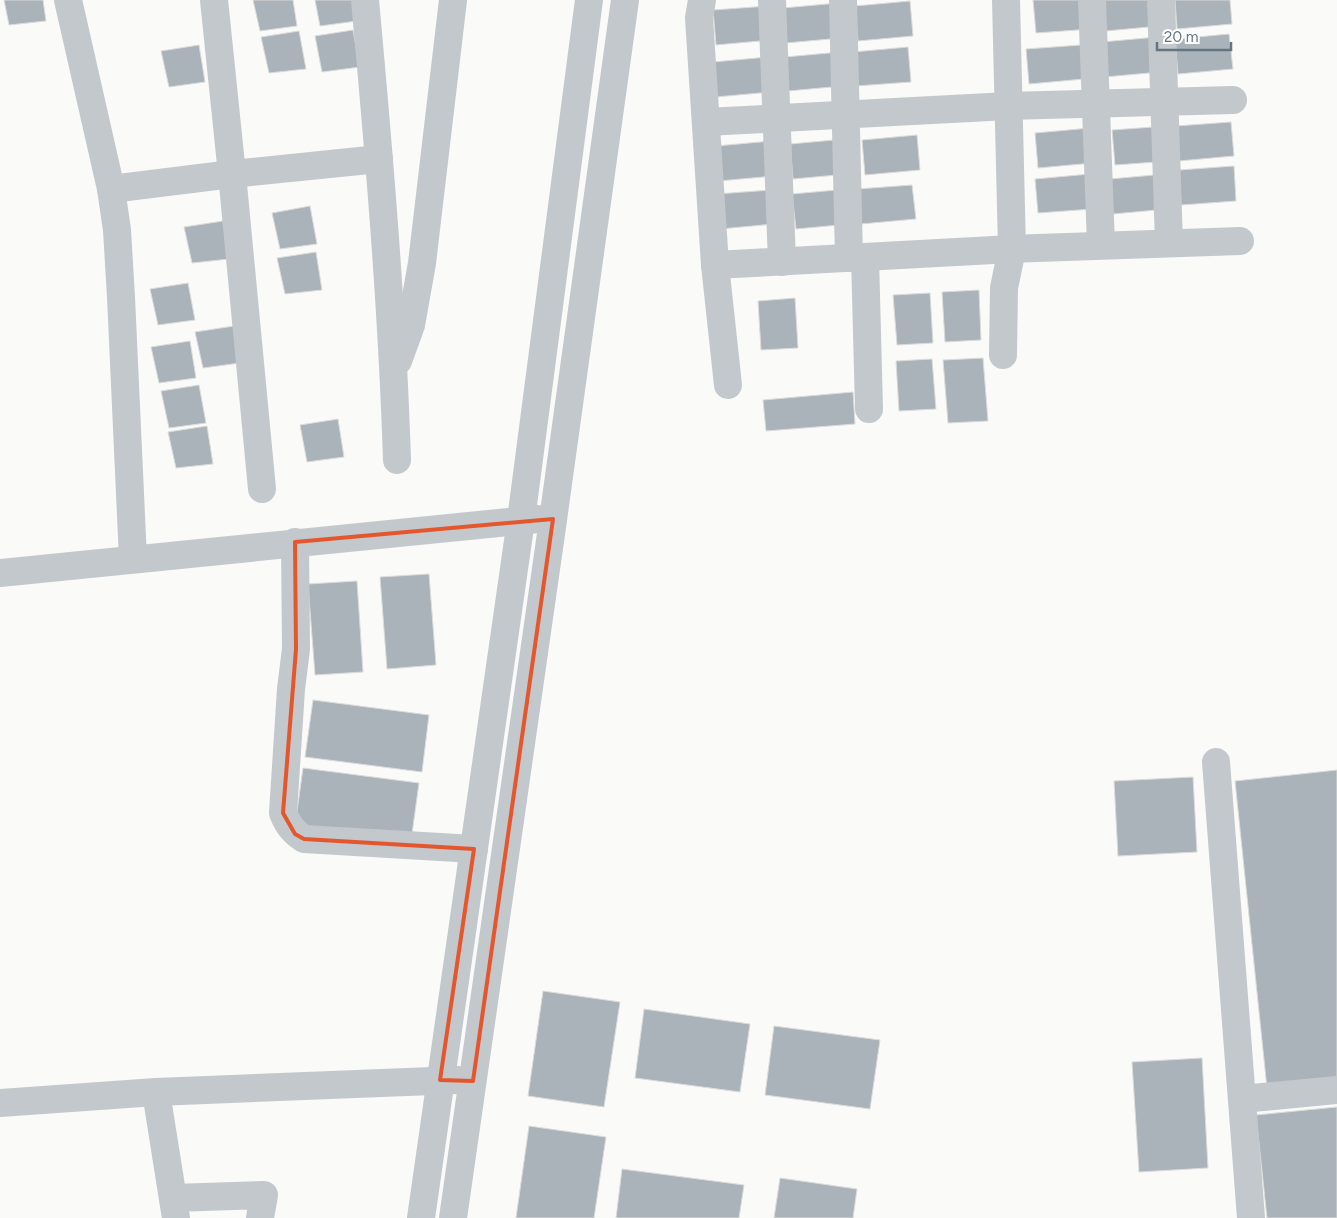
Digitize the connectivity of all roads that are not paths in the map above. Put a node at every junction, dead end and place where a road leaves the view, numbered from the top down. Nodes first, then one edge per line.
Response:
1 (68, 0) edge
2 (214, 0) edge
3 (365, 0) edge
4 (453, 0) edge
5 (589, 0) edge
6 (625, 0) edge
7 (702, 0) edge
8 (772, 0) edge
9 (843, 0) edge
10 (1006, 0) edge
11 (1092, 0) edge
12 (1161, 0) edge
13 (1233, 100) dead end
14 (1164, 102) junction
15 (1098, 104) junction
16 (1008, 106) junction
17 (845, 115) junction
18 (777, 118) junction
19 (706, 122) junction
20 (379, 159) junction
21 (232, 174) junction
22 (111, 189) junction
23 (1240, 241) dead end
24 (1169, 243) junction
25 (1101, 245) junction
26 (1012, 248) junction
27 (857, 258) junction
28 (782, 262) junction
29 (715, 265) junction
30 (1003, 356) dead end
31 (394, 370) junction
32 (728, 386) dead end
33 (869, 409) dead end
34 (397, 460) dead end
35 (262, 489) dead end
36 (553, 518) junction
37 (521, 520) junction
38 (295, 542) junction
39 (133, 559) junction
40 (0, 573) edge
41 (1216, 762) dead end
42 (474, 849) junction
43 (440, 1080) junction
44 (473, 1080) junction
45 (1337, 1090) edge
46 (156, 1092) junction
47 (1242, 1099) junction
48 (0, 1102) edge
49 (175, 1208) edge
50 (260, 1218) edge
51 (421, 1218) edge
52 (453, 1218) edge
53 (1251, 1218) edge

1 - 22 street
2 - 21 street
3 - 20 street
4 - 31 street
5 - 37 street
6 - 36 street
7 - 19 street
8 - 18 street
9 - 17 street
10 - 16 street
11 - 15 street
12 - 14 street
13 - 14 street
14 - 15 street
14 - 24 street
15 - 16 street
15 - 25 street
16 - 17 street
16 - 26 street
17 - 18 street
17 - 27 street
18 - 19 street
18 - 28 street
19 - 29 street
20 - 21 street
20 - 31 street
21 - 22 street
21 - 35 street
22 - 39 street
23 - 24 street
24 - 25 street
25 - 26 street
26 - 27 street
26 - 30 street
27 - 28 street
27 - 33 street
28 - 29 street
29 - 32 street
31 - 34 street
36 - 37 street
36 - 44 street
37 - 38 street
37 - 42 street
38 - 39 street
38 - 42 street
39 - 40 street
41 - 47 street
42 - 43 street
43 - 44 street
43 - 46 street
43 - 51 street
44 - 52 street
45 - 47 street
46 - 48 street
46 - 49 street
47 - 53 street
49 - 50 street

